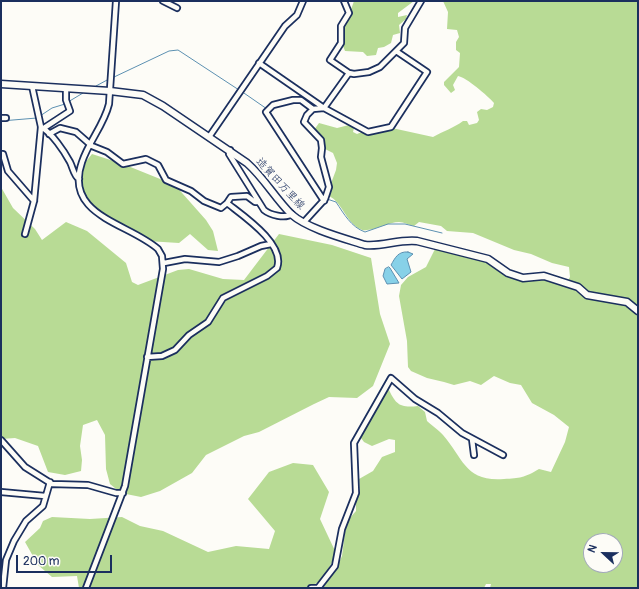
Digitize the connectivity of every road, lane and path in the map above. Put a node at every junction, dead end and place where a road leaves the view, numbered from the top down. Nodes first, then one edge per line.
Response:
1 (116, 1) edge
2 (303, 1) edge
3 (344, 1) edge
4 (421, 1) edge
5 (167, 2) edge
6 (177, 8) dead end
7 (396, 51) junction
8 (259, 63) junction
9 (349, 73) junction
10 (1, 84) edge
11 (32, 86) junction
12 (66, 88) junction
13 (110, 91) junction
14 (324, 108) junction
15 (313, 109) junction
16 (43, 127) junction
17 (49, 134) junction
18 (209, 137) junction
19 (90, 145) junction
20 (230, 150) junction
21 (1, 154) edge
22 (79, 179) junction
23 (34, 201) junction
24 (324, 201) junction
25 (258, 202) junction
26 (227, 203) junction
27 (292, 214) junction
28 (304, 222) junction
29 (25, 234) dead end
30 (271, 244) junction
31 (164, 263) junction
32 (638, 311) edge
33 (147, 357) junction
34 (472, 439) junction
35 (1, 440) edge
36 (474, 455) dead end
37 (503, 455) dead end
38 (50, 482) junction
39 (1, 492) edge
40 (123, 493) junction
41 (45, 496) junction
42 (3, 588) edge
43 (86, 588) edge
44 (311, 588) edge

1 - 13 street
2 - 8 street
3 - 9 street
4 - 7 street
5 - 6 street
7 - 9 street
7 - 14 street
8 - 14 street
8 - 18 street
9 - 14 street
10 - 11 main road, 造賀田万里線
11 - 12 main road, 造賀田万里線
11 - 16 street
12 - 13 main road, 造賀田万里線
12 - 16 street
13 - 18 main road, 造賀田万里線
13 - 19 street
14 - 15 street
15 - 24 street
15 - 24 street
16 - 17 street
16 - 23 street
17 - 19 street
17 - 22 street
18 - 20 main road, 造賀田万里線
19 - 22 street
19 - 26 street
20 - 25 street
20 - 27 main road, 造賀田万里線
21 - 23 street
22 - 31 street
23 - 29 street
24 - 28 street
25 - 26 street
25 - 27 street
26 - 30 street
27 - 28 main road, 造賀田万里線
28 - 32 main road, 造賀田万里線
30 - 31 street
30 - 33 street
31 - 33 street
33 - 40 street
34 - 36 street
34 - 37 street
34 - 44 street
35 - 38 street
38 - 40 street
38 - 41 street
39 - 41 street
40 - 43 street
41 - 42 street

